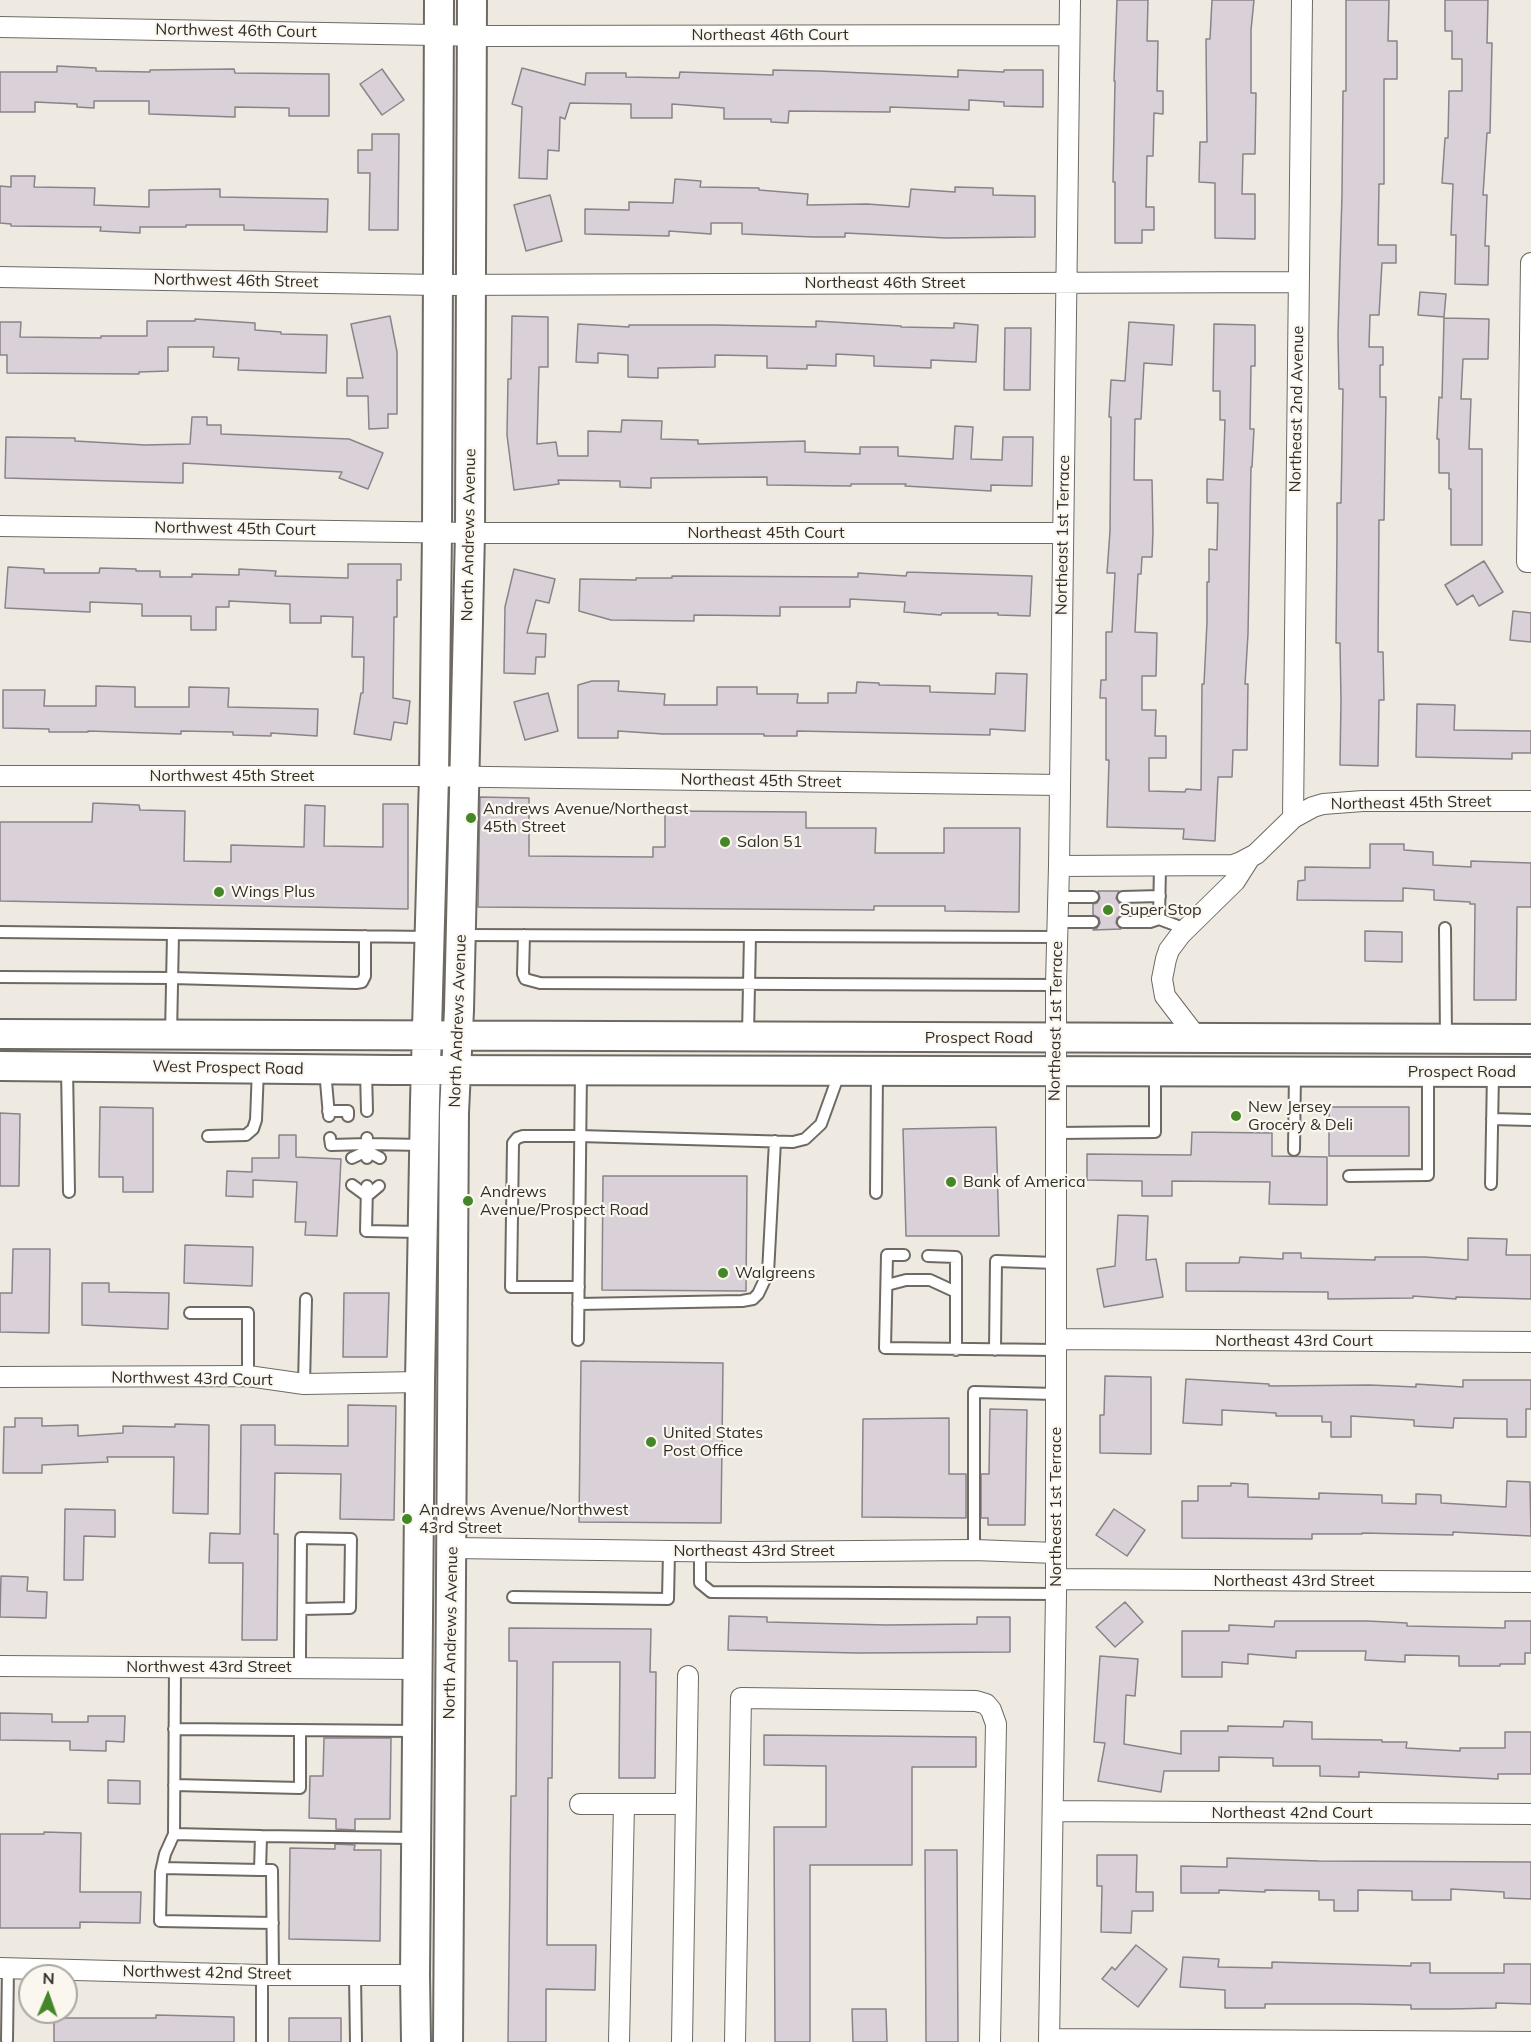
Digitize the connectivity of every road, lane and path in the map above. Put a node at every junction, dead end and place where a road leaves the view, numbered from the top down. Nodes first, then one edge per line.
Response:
1 (439, 0) edge
2 (472, 0) edge
3 (1070, 0) edge
4 (1302, 0) edge
5 (0, 27) edge
6 (438, 35) junction
7 (1069, 35) junction
8 (472, 36) junction
9 (1531, 263) edge
10 (0, 277) edge
11 (1298, 282) junction
12 (1066, 283) junction
13 (471, 284) junction
14 (437, 285) junction
15 (0, 526) edge
16 (437, 532) junction
17 (470, 533) junction
18 (1063, 533) junction
19 (1529, 562) edge
20 (0, 776) edge
21 (434, 776) junction
22 (464, 776) junction
23 (1060, 785) junction
24 (1531, 801) edge
25 (1293, 818) junction
26 (1249, 859) junction
27 (1059, 866) junction
28 (1160, 866) junction
29 (1160, 896) junction
30 (1058, 897) junction
31 (1093, 897) dead end
32 (1123, 897) dead end
33 (1160, 919) junction
34 (1093, 922) dead end
35 (1123, 922) dead end
36 (1445, 928) dead end
37 (1057, 929) junction
38 (1186, 929) junction
39 (0, 932) edge
40 (173, 934) junction
41 (461, 935) junction
42 (524, 935) junction
43 (365, 936) junction
44 (430, 936) junction
45 (750, 936) junction
46 (0, 977) edge
47 (172, 978) junction
48 (749, 983) junction
49 (1056, 985) junction
50 (0, 1034) edge
51 (171, 1035) junction
52 (427, 1036) junction
53 (458, 1037) junction
54 (748, 1038) junction
55 (1056, 1038) junction
56 (1198, 1038) junction
57 (1446, 1039) junction
58 (1531, 1039) edge
59 (0, 1066) edge
60 (67, 1067) junction
61 (258, 1069) junction
62 (326, 1069) junction
63 (366, 1070) junction
64 (426, 1070) junction
65 (457, 1070) junction
66 (581, 1070) junction
67 (840, 1071) junction
68 (877, 1071) junction
69 (1056, 1072) junction
70 (1155, 1072) junction
71 (1295, 1072) junction
72 (1428, 1072) junction
73 (1493, 1072) junction
74 (1531, 1072) edge
75 (1492, 1119) junction
76 (1531, 1120) edge
77 (1056, 1133) junction
78 (208, 1136) dead end
79 (579, 1136) junction
80 (330, 1138) dead end
81 (775, 1141) junction
82 (424, 1145) junction
83 (367, 1148) junction
84 (1294, 1150) dead end
85 (352, 1158) dead end
86 (380, 1158) dead end
87 (1349, 1176) dead end
88 (1491, 1184) dead end
89 (352, 1185) dead end
90 (379, 1186) dead end
91 (367, 1191) junction
92 (69, 1192) dead end
93 (876, 1193) dead end
94 (423, 1232) junction
95 (904, 1256) dead end
96 (928, 1256) dead end
97 (1056, 1263) junction
98 (887, 1284) junction
99 (579, 1287) junction
100 (956, 1292) junction
101 (306, 1299) dead end
102 (578, 1304) junction
103 (190, 1313) dead end
104 (578, 1340) dead end
105 (1531, 1342) edge
106 (1056, 1345) junction
107 (956, 1350) junction
108 (995, 1350) junction
109 (248, 1376) junction
110 (0, 1377) edge
111 (420, 1382) junction
112 (304, 1384) junction
113 (1056, 1394) junction
114 (452, 1548) junction
115 (669, 1551) junction
116 (700, 1551) junction
117 (974, 1551) junction
118 (1056, 1553) junction
119 (1531, 1582) edge
120 (1056, 1587) junction
121 (513, 1597) dead end
122 (301, 1609) junction
123 (0, 1666) edge
124 (175, 1667) junction
125 (300, 1668) junction
126 (419, 1669) junction
127 (688, 1676) dead end
128 (449, 1702) junction
129 (174, 1728) junction
130 (300, 1730) junction
131 (418, 1731) junction
132 (174, 1785) junction
133 (580, 1804) dead end
134 (624, 1804) junction
135 (686, 1804) junction
136 (1053, 1811) junction
137 (1531, 1814) edge
138 (174, 1834) junction
139 (261, 1836) junction
140 (417, 1838) junction
141 (162, 1868) junction
142 (260, 1870) junction
143 (273, 1923) junction
144 (4, 1968) edge
145 (267, 1975) junction
146 (415, 1975) junction
147 (355, 1976) junction
148 (7, 2040) dead end
149 (1049, 2041) edge
150 (262, 2042) edge
151 (356, 2042) edge
152 (416, 2042) edge
153 (448, 2042) edge
154 (619, 2042) edge
155 (682, 2042) edge
156 (735, 2042) edge
157 (990, 2042) edge
158 (1531, 2042) edge

1 - 6 main road, North Andrews Avenue
2 - 8 main road, North Andrews Avenue
3 - 7 street, Northeast 1st Terrace
4 - 11 street, Northeast 2nd Avenue
5 - 6 street, Northwest 46th Court
6 - 8 street, Northwest 46th Court
6 - 14 main road, North Andrews Avenue
7 - 8 street, Northeast 46th Court
7 - 12 street, Northeast 1st Terrace
8 - 13 main road, North Andrews Avenue
9 - 19 street
10 - 14 street, Northwest 46th Street
11 - 12 street, Northeast 46th Street
11 - 25 street, Northeast 2nd Avenue
12 - 13 street, Northeast 46th Street
12 - 18 street, Northeast 1st Terrace
13 - 14 street, Northwest 46th Street
13 - 17 main road, North Andrews Avenue
14 - 16 main road, North Andrews Avenue
15 - 16 street, Northwest 45th Court
16 - 17 street, Northwest 45th Court
16 - 21 main road, North Andrews Avenue
17 - 18 street, Northeast 45th Court
17 - 22 main road, North Andrews Avenue
18 - 23 street, Northeast 1st Terrace
20 - 21 street, Northwest 45th Street
21 - 22 street, Northwest 45th Street
21 - 44 main road, North Andrews Avenue
22 - 23 street, Northeast 45th Street
22 - 41 main road, North Andrews Avenue
23 - 27 street, Northeast 1st Terrace
24 - 25 street, Northeast 45th Street
25 - 26 street, Northeast 45th Street
26 - 28 street, Northeast 45th Street
26 - 38 street
27 - 28 street, Northeast 45th Street
27 - 30 street, Northeast 1st Terrace
28 - 29 lane
29 - 32 lane
29 - 33 lane
30 - 31 lane
30 - 37 street, Northeast 1st Terrace
33 - 35 lane
33 - 38 lane
34 - 37 lane
36 - 57 lane
37 - 45 lane
37 - 49 street, Northeast 1st Terrace
38 - 56 street
39 - 40 lane
40 - 43 lane
40 - 47 lane
41 - 42 lane
41 - 53 main road, North Andrews Avenue
42 - 45 lane
42 - 48 lane
43 - 44 lane
43 - 47 lane
44 - 52 main road, North Andrews Avenue
45 - 48 lane
46 - 47 lane
47 - 51 lane
48 - 49 lane
48 - 54 lane
49 - 55 street, Northeast 1st Terrace
50 - 51 main road, West Prospect Road
51 - 52 main road, West Prospect Road
52 - 53 main road, Prospect Road
52 - 64 main road, North Andrews Avenue
53 - 54 main road, Prospect Road
53 - 65 main road, North Andrews Avenue
54 - 55 main road, Prospect Road
55 - 56 main road, Prospect Road
55 - 69 street, Northeast 1st Terrace
56 - 57 main road, Prospect Road
57 - 58 main road, Prospect Road
59 - 60 main road, West Prospect Road
60 - 61 main road, West Prospect Road
60 - 92 lane
61 - 62 main road, West Prospect Road
61 - 78 lane
62 - 63 main road, West Prospect Road
62 - 63 lane
63 - 64 main road, West Prospect Road
64 - 65 main road, West Prospect Road
64 - 82 main road, North Andrews Avenue
65 - 66 main road, Prospect Road
65 - 114 main road, North Andrews Avenue
66 - 67 main road, Prospect Road
66 - 79 lane
67 - 68 main road, Prospect Road
67 - 81 lane
68 - 69 main road, Prospect Road
68 - 93 lane
69 - 70 main road, Prospect Road
69 - 77 street, Northeast 1st Terrace
70 - 71 main road, Prospect Road
70 - 77 lane
71 - 72 main road, Prospect Road
71 - 84 lane
72 - 73 main road, Prospect Road
72 - 87 lane
73 - 74 main road, Prospect Road
73 - 75 lane
75 - 76 lane
75 - 88 lane
77 - 97 street, Northeast 1st Terrace
79 - 81 lane
79 - 99 lane
79 - 99 lane
80 - 83 lane
81 - 102 lane
82 - 83 lane
82 - 94 main road, North Andrews Avenue
83 - 85 lane
83 - 86 lane
89 - 91 lane
90 - 91 lane
91 - 94 lane
94 - 111 main road, North Andrews Avenue
95 - 98 lane
96 - 100 lane
97 - 106 street, Northeast 1st Terrace
97 - 108 lane
98 - 100 lane
98 - 107 lane
99 - 102 lane
100 - 107 lane
101 - 112 lane
102 - 104 lane
103 - 109 lane
105 - 106 street, Northeast 43rd Court
106 - 108 lane
106 - 113 street, Northeast 1st Terrace
107 - 108 lane
109 - 110 street, Northwest 43rd Court
109 - 112 street, Northwest 43rd Court
111 - 112 street, Northwest 43rd Court
111 - 126 main road, North Andrews Avenue
113 - 117 lane
113 - 118 street, Northeast 1st Terrace
114 - 115 street, Northeast 43rd Street
114 - 128 main road, North Andrews Avenue
115 - 116 street, Northeast 43rd Street
115 - 121 lane
116 - 117 street, Northeast 43rd Street
116 - 120 lane
117 - 118 street, Northeast 43rd Street
118 - 120 street, Northeast 1st Terrace
119 - 120 street, Northeast 43rd Street
120 - 136 street, Northeast 1st Terrace
122 - 122 lane
122 - 125 lane
123 - 124 street, Northwest 43rd Street
124 - 125 street, Northwest 43rd Street
124 - 129 lane
125 - 126 street, Northwest 43rd Street
126 - 128 main road
126 - 131 main road, North Andrews Avenue
127 - 135 street
128 - 153 main road, North Andrews Avenue
129 - 130 lane
129 - 132 lane
130 - 131 lane
130 - 132 lane
131 - 140 main road, North Andrews Avenue
132 - 138 lane
133 - 134 street
134 - 135 street
134 - 154 street
135 - 155 street
136 - 137 street, Northeast 42nd Court
136 - 149 street, Northeast 1st Terrace
138 - 139 lane
138 - 141 lane
139 - 140 lane
139 - 142 lane
140 - 146 main road, North Andrews Avenue
141 - 142 lane
141 - 143 lane
142 - 143 lane
143 - 145 lane
144 - 145 street, Northwest 42nd Street
144 - 148 lane
145 - 147 street, Northwest 42nd Street
145 - 150 lane
146 - 147 street, Northwest 42nd Street
146 - 152 main road, North Andrews Avenue
147 - 151 lane
149 - 158 street
156 - 157 street

